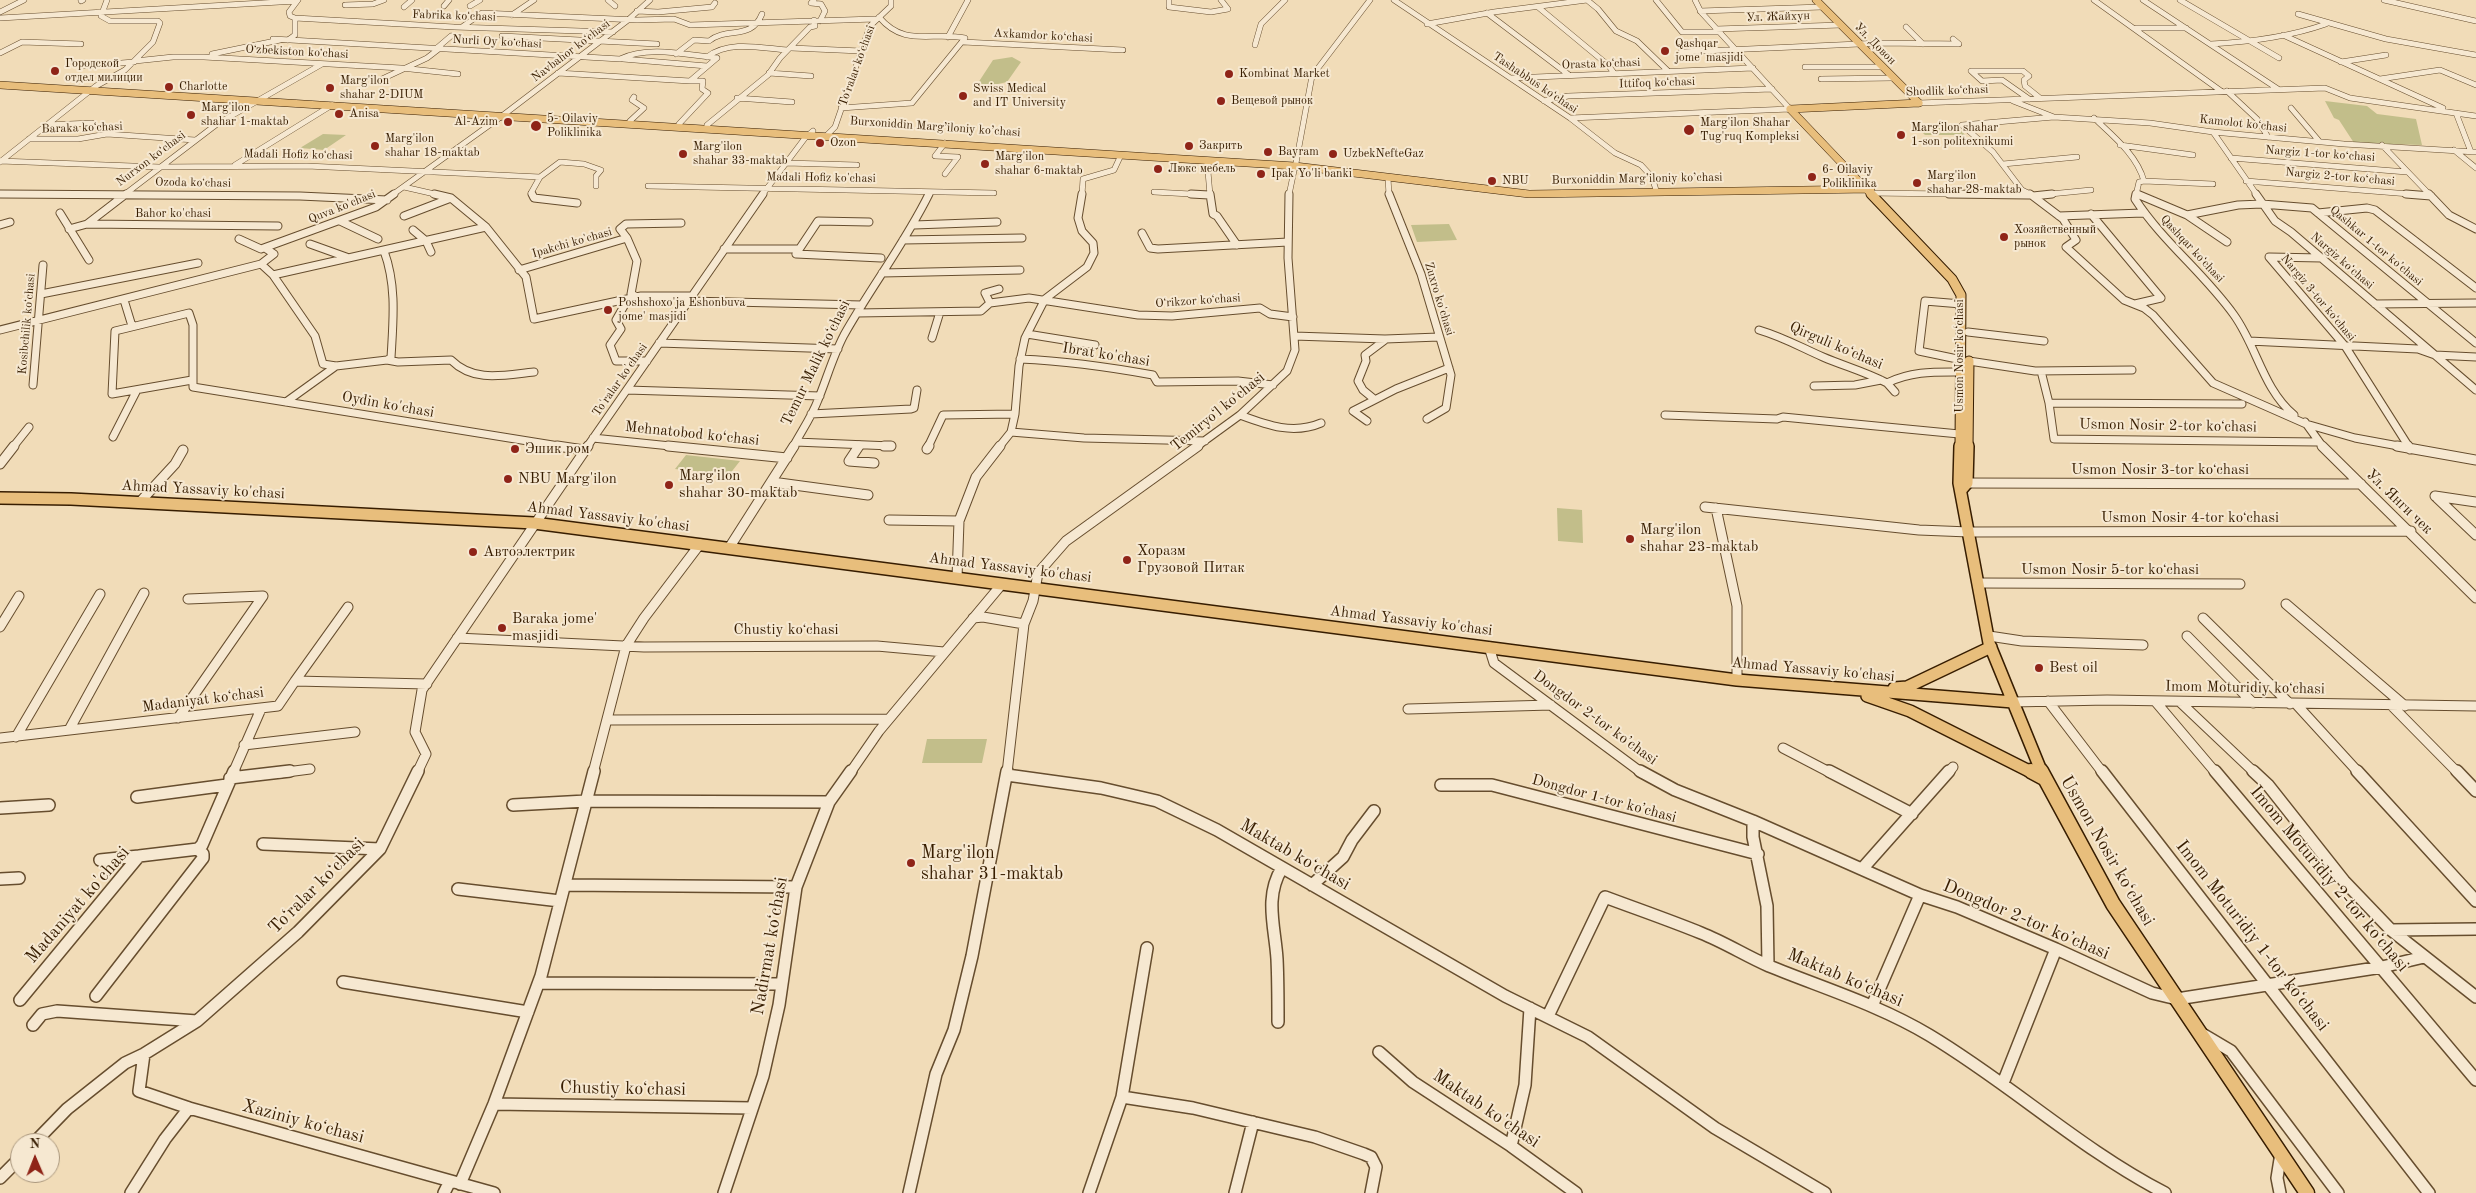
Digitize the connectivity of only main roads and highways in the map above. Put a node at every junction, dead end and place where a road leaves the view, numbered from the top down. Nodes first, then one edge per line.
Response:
1 (1816, 0) edge
2 (0, 84) edge
3 (259, 100) junction
4 (1919, 104) joint
5 (1790, 109) joint
6 (504, 114) junction
7 (811, 133) junction
8 (828, 134) junction
9 (1295, 165) junction
10 (1869, 189) junction
11 (1656, 192) junction
12 (1965, 347) junction
13 (1965, 360) junction
14 (1962, 485) junction
15 (0, 498) edge
16 (1990, 642) junction
17 (1854, 691) junction
18 (2013, 702) junction
19 (2044, 778) junction
20 (2307, 1193) edge

1 - 4 main road, Ул. Довон
2 - 3 main road, Burxoniddin Marg’iloniy ko’chasi
3 - 6 main road, Burxoniddin Marg’iloniy ko’chasi
3 - 6 main road, Burxoniddin Marg’iloniy ko’chasi
4 - 5 main road, Shodlik koʻchasi
5 - 10 main road, Usmon Nosir ko‘chasi
6 - 7 main road, Burxoniddin Marg’iloniy ko’chasi
6 - 7 main road, Burxoniddin Marg’iloniy ko’chasi
7 - 8 main road, Burxoniddin Marg’iloniy ko’chasi
8 - 9 main road, Burxoniddin Marg’iloniy ko’chasi
8 - 9 main road, Burxoniddin Marg’iloniy ko’chasi
9 - 11 main road, Burxoniddin Marg’iloniy ko’chasi
9 - 11 main road, Burxoniddin Marg’iloniy ko’chasi
10 - 11 main road, Burxoniddin Marg’iloniy ko’chasi
10 - 12 main road, Usmon Nosir ko‘chasi
10 - 12 main road, Usmon Nosir ko‘chasi
12 - 13 main road, Usmon Nosir ko‘chasi
13 - 14 main road, Usmon Nosir ko‘chasi
13 - 14 main road, Usmon Nosir ko‘chasi
14 - 16 main road, Usmon Nosir ko‘chasi
15 - 17 main road, Ahmad Yassaviy ko'chasi
16 - 17 main road
16 - 18 main road, Usmon Nosir ko‘chasi
17 - 18 main road, Ahmad Yassaviy ko'chasi
17 - 19 main road
18 - 19 main road, Usmon Nosir ko‘chasi
19 - 20 main road, Usmon Nosir ko‘chasi

